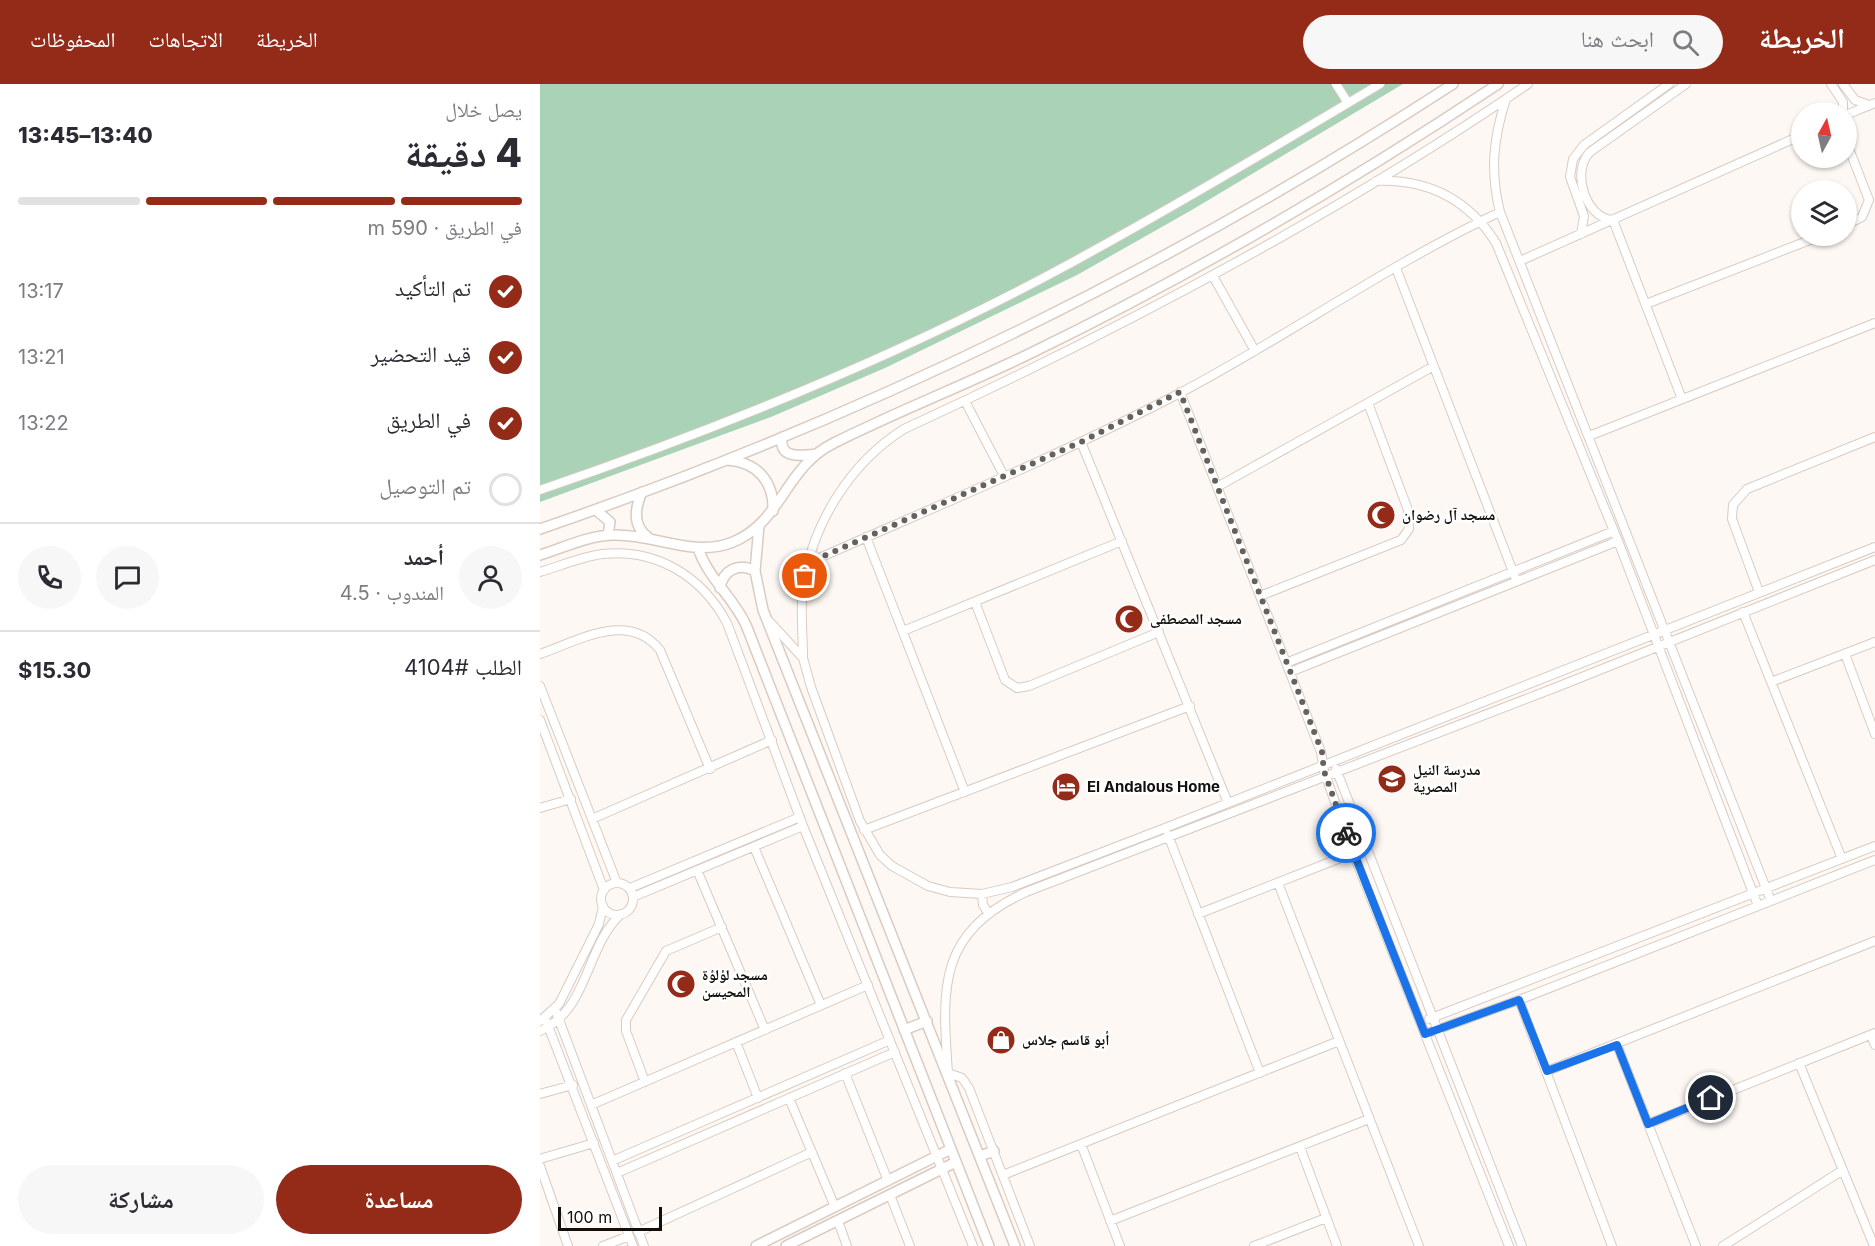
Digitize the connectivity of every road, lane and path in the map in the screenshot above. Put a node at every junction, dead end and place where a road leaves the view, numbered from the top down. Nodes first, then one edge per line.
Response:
1 (1336, 84) edge
2 (1380, 84) edge
3 (1453, 84) edge
4 (1498, 84) edge
5 (1528, 84) edge
6 (1656, 84) edge
7 (1669, 84) edge
8 (1686, 84) edge
9 (1831, 84) edge
10 (1843, 84) edge
11 (1655, 94) junction
12 (1506, 99) junction
13 (1843, 102) edge
14 (1348, 103) junction
15 (1872, 104) edge
16 (1857, 110) edge
17 (1791, 140) edge
18 (1857, 168) edge
19 (1375, 181) junction
20 (1500, 212) junction
21 (1613, 220) junction
22 (1857, 220) edge
23 (1480, 221) junction
24 (1581, 234) junction
25 (1794, 246) edge
26 (1520, 261) junction
27 (1396, 268) junction
28 (1214, 276) junction
29 (1646, 304) junction
30 (1875, 323) edge
31 (1256, 351) junction
32 (1432, 367) junction
33 (1180, 392) junction
34 (1682, 399) junction
35 (965, 401) junction
36 (1575, 401) junction
37 (1368, 403) junction
38 (1563, 406) junction
39 (1589, 436) junction
40 (782, 437) junction
41 (1875, 437) edge
42 (1081, 442) junction
43 (816, 454) junction
44 (726, 460) junction
45 (1004, 476) junction
46 (1217, 487) junction
47 (540, 490) edge
48 (642, 492) junction
49 (596, 510) junction
50 (772, 511) junction
51 (759, 526) junction
52 (540, 529) edge
53 (1614, 531) junction
54 (608, 535) junction
55 (648, 537) junction
56 (866, 537) junction
57 (1122, 541) junction
58 (1618, 541) junction
59 (1875, 547) edge
60 (698, 548) junction
61 (540, 555) edge
62 (1875, 560) edge
63 (808, 563) junction
64 (755, 571) junction
65 (540, 572) edge
66 (1514, 572) junction
67 (1517, 581) junction
68 (720, 588) junction
69 (1760, 592) junction
70 (1260, 596) junction
71 (975, 602) junction
72 (1743, 612) junction
73 (767, 619) junction
74 (903, 631) junction
75 (1666, 631) junction
76 (1159, 632) junction
77 (1653, 636) junction
78 (1670, 642) junction
79 (1875, 642) edge
80 (1657, 647) junction
81 (540, 654) edge
82 (1845, 654) junction
83 (803, 658) junction
84 (1286, 663) junction
85 (1290, 672) junction
86 (1771, 682) junction
87 (540, 686) edge
88 (1190, 706) junction
89 (540, 720) edge
90 (1875, 734) edge
91 (772, 740) junction
92 (1322, 752) junction
93 (1332, 762) junction
94 (1322, 766) junction
95 (710, 769) junction
96 (1338, 772) junction
97 (1326, 777) junction
98 (965, 792) junction
99 (570, 799) junction
100 (1228, 803) junction
101 (540, 808) edge
102 (590, 816) junction
103 (577, 817) junction
104 (800, 818) junction
105 (803, 826) junction
106 (1166, 828) junction
107 (864, 830) junction
108 (1169, 837) junction
109 (1875, 846) edge
110 (754, 847) junction
111 (1353, 853) junction
112 (1842, 860) junction
113 (1875, 860) edge
114 (697, 870) junction
115 (617, 883) junction
116 (1278, 883) junction
117 (630, 888) junction
118 (1766, 889) junction
119 (604, 890) junction
120 (1754, 893) junction
121 (982, 894) junction
122 (633, 897) junction
123 (1771, 901) junction
124 (603, 906) junction
125 (1758, 906) junction
126 (621, 914) junction
127 (989, 914) junction
128 (1198, 914) junction
129 (722, 927) junction
130 (1875, 941) edge
131 (868, 985) junction
132 (1519, 1000) junction
133 (822, 1005) junction
134 (555, 1009) junction
135 (1432, 1018) junction
136 (543, 1019) edge
137 (559, 1020) junction
138 (927, 1021) junction
139 (1421, 1023) junction
140 (550, 1026) junction
141 (1437, 1029) junction
142 (765, 1030) junction
143 (904, 1030) junction
144 (540, 1031) edge
145 (1425, 1034) junction
146 (1873, 1034) edge
147 (890, 1040) junction
148 (1339, 1041) junction
149 (736, 1042) junction
150 (1617, 1045) junction
151 (1875, 1045) edge
152 (895, 1052) junction
153 (1799, 1063) junction
154 (1547, 1071) junction
155 (845, 1073) junction
156 (948, 1073) junction
157 (1260, 1073) junction
158 (645, 1082) junction
159 (573, 1085) junction
160 (540, 1094) edge
161 (758, 1098) junction
162 (789, 1098) junction
163 (591, 1105) junction
164 (1370, 1119) junction
165 (1648, 1124) junction
166 (594, 1143) junction
167 (1081, 1144) junction
168 (1300, 1147) junction
169 (951, 1149) junction
170 (994, 1151) junction
171 (812, 1152) junction
172 (937, 1156) junction
173 (980, 1156) junction
174 (540, 1159) edge
175 (612, 1161) junction
176 (956, 1162) junction
177 (540, 1166) edge
178 (942, 1169) junction
179 (1843, 1170) junction
180 (617, 1173) junction
181 (1003, 1175) junction
182 (888, 1181) junction
183 (890, 1195) junction
184 (835, 1207) junction
185 (1326, 1218) junction
186 (838, 1221) junction
187 (1110, 1221) junction
188 (639, 1232) junction
189 (629, 1236) junction
190 (1871, 1245) edge
191 (568, 1246) edge
192 (603, 1246) edge
193 (633, 1246) edge
194 (644, 1246) edge
195 (756, 1246) edge
196 (786, 1246) edge
197 (847, 1246) edge
198 (910, 1246) edge
199 (973, 1246) edge
200 (989, 1246) edge
201 (1015, 1246) edge
202 (1030, 1246) edge
203 (1120, 1246) edge
204 (1254, 1246) edge
205 (1337, 1246) edge
206 (1419, 1246) edge
207 (1509, 1246) edge
208 (1522, 1246) edge
209 (1612, 1246) edge
210 (1696, 1246) edge
211 (1723, 1246) edge

1 - 14 street
2 - 14 street
3 - 40 street
4 - 43 street
5 - 12 street
6 - 11 street
7 - 11 street
8 - 21 street
9 - 13 street
10 - 15 street
11 - 24 street
12 - 19 street
12 - 20 street
14 - 47 street
15 - 16 street
17 - 21 street
18 - 22 street
19 - 23 street
19 - 28 street
20 - 23 street
20 - 26 street
21 - 24 street
21 - 29 street
23 - 27 street
23 - 38 street
24 - 26 street
25 - 29 street
26 - 36 street
27 - 31 street
27 - 32 street
28 - 31 street
28 - 35 street
29 - 34 street
30 - 34 street
31 - 33 street
32 - 37 street
32 - 66 street
33 - 42 street
33 - 46 street
34 - 39 street
35 - 45 street
35 - 63 street
36 - 38 street
36 - 39 street
37 - 46 street
37 - 70 street
38 - 53 street
39 - 75 street
40 - 43 street
40 - 44 street
41 - 69 street
42 - 45 street
42 - 57 street
43 - 50 street
44 - 48 street
44 - 50 street
45 - 56 street
46 - 70 street
48 - 49 street
48 - 55 street
49 - 52 street
49 - 54 street
50 - 51 street
51 - 60 street
51 - 64 street
53 - 58 street
53 - 66 street
54 - 55 street
54 - 61 street
55 - 60 street
56 - 63 street
56 - 74 street
57 - 71 street
57 - 76 street
58 - 67 street
58 - 77 street
59 - 69 street
60 - 68 street
62 - 72 street
63 - 83 street
64 - 68 street
64 - 73 street
65 - 91 street
66 - 67 street
66 - 84 street
67 - 85 street
68 - 143 street
69 - 75 street
70 - 84 street
71 - 74 street
71 - 76 street
72 - 78 street
72 - 86 street
73 - 83 street
73 - 138 street
74 - 98 street
75 - 77 street
75 - 78 street
76 - 88 street
77 - 80 street
77 - 93 street
78 - 80 street
78 - 118 street
79 - 82 street
80 - 96 street
80 - 120 street
81 - 95 street
82 - 86 street
82 - 90 street
83 - 107 street
84 - 85 street
85 - 92 street
86 - 112 street
87 - 102 street
88 - 98 street
88 - 100 street
89 - 99 street
91 - 95 street
91 - 104 street
92 - 93 street
92 - 94 street
93 - 94 street
93 - 96 street
94 - 97 street
94 - 100 street
95 - 102 street
96 - 97 street
96 - 135 street
97 - 108 street
97 - 111 street
98 - 107 street
99 - 101 street
99 - 103 street
100 - 106 street
102 - 103 street
102 - 115 street
103 - 119 street
104 - 105 street
104 - 117 street
105 - 110 street
105 - 131 street
106 - 108 street
106 - 121 street
107 - 121 street
108 - 127 street
108 - 128 street
109 - 112 street
110 - 114 street
110 - 133 street
111 - 116 street
111 - 139 street
112 - 118 street
113 - 123 street
114 - 122 street
114 - 129 street
115 - 117 street
115 - 119 street
116 - 128 street
116 - 148 street
117 - 122 street
118 - 120 street
118 - 123 street
119 - 124 street
120 - 125 street
120 - 135 street
121 - 127 street
122 - 126 street
123 - 125 street
124 - 126 street
124 - 134 street
125 - 132 street
126 - 137 street
127 - 156 street
128 - 157 street
129 - 142 street
129 - 158 street
130 - 150 street
131 - 133 street
131 - 147 street
132 - 141 street
132 - 154 street
133 - 142 street
134 - 136 street
134 - 137 street
135 - 139 street
135 - 141 street
136 - 140 street
137 - 140 street
137 - 163 street
138 - 143 street
138 - 156 street
139 - 145 street
140 - 144 street
140 - 159 street
141 - 145 street
141 - 208 street
142 - 149 street
143 - 169 street
145 - 207 street
146 - 151 street
146 - 153 street
147 - 152 street
147 - 161 street
148 - 157 street
148 - 164 street
149 - 158 street
149 - 161 street
150 - 154 street
150 - 165 street
152 - 155 street
152 - 172 street
153 - 165 street
153 - 179 street
154 - 209 street
155 - 162 street
155 - 182 street
156 - 170 street
156 - 173 street
157 - 167 street
158 - 163 street
159 - 160 street
159 - 166 street
161 - 175 street
162 - 171 street
162 - 180 street
163 - 175 street
164 - 168 street
164 - 206 street
165 - 210 street
166 - 174 street
166 - 189 street
167 - 181 street
167 - 187 street
168 - 185 street
168 - 187 street
169 - 172 street
169 - 176 street
170 - 173 street
170 - 181 street
171 - 184 street
171 - 188 street
172 - 178 street
172 - 182 street
173 - 201 street
175 - 180 street
176 - 178 street
176 - 200 street
177 - 191 street
178 - 183 street
178 - 199 street
179 - 190 street
179 - 211 street
180 - 188 street
181 - 202 street
182 - 184 street
183 - 186 street
183 - 198 street
184 - 195 street
185 - 204 street
185 - 205 street
186 - 196 street
186 - 197 street
187 - 203 street
188 - 194 street
189 - 192 street
189 - 193 street

